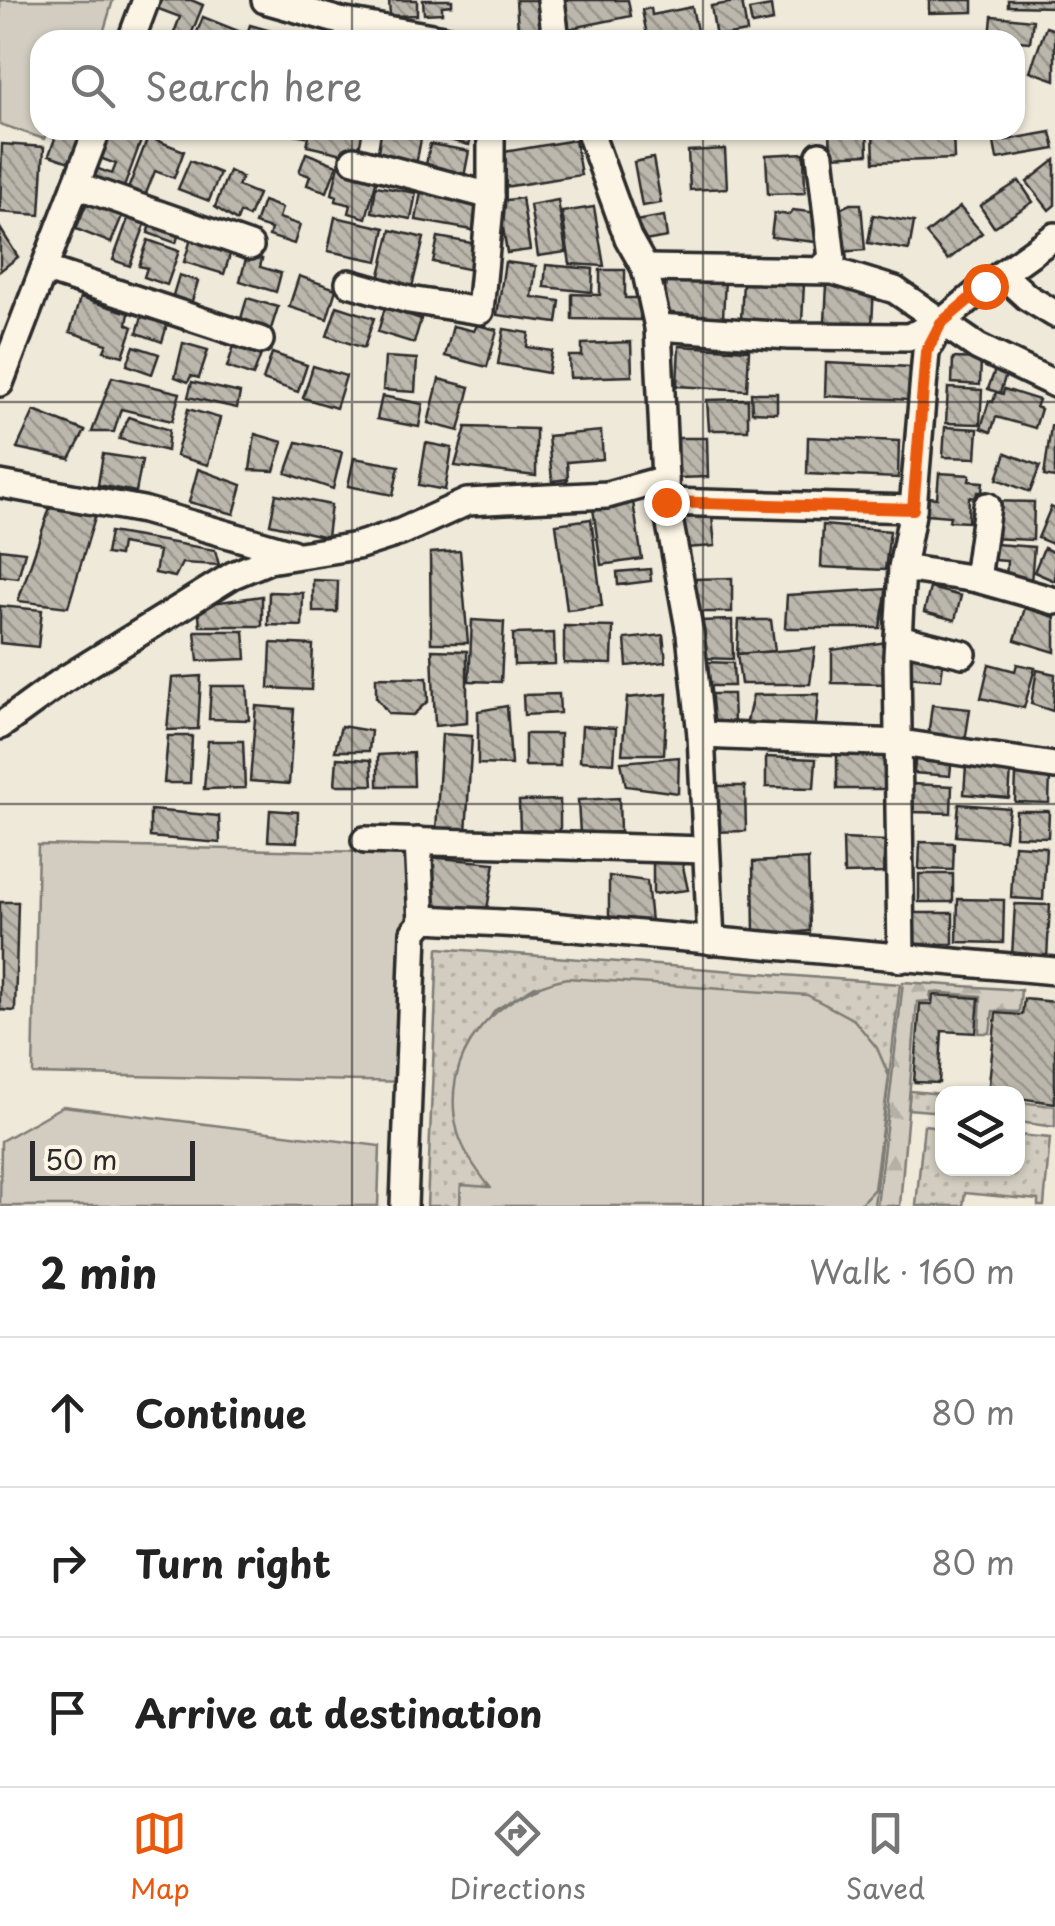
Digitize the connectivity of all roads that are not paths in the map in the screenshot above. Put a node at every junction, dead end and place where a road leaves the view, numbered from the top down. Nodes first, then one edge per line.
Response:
1 (146, 0) edge
2 (265, 0) edge
3 (551, 0) edge
4 (135, 30) edge
5 (388, 30) edge
6 (550, 30) edge
7 (93, 140) edge
8 (492, 140) edge
9 (592, 140) edge
10 (820, 156) dead end
11 (354, 160) dead end
12 (76, 185) junction
13 (490, 196) junction
14 (1055, 236) edge
15 (250, 246) dead end
16 (44, 268) junction
17 (645, 268) junction
18 (820, 270) junction
19 (1002, 274) junction
20 (349, 283) dead end
21 (1055, 314) edge
22 (941, 323) junction
23 (658, 327) junction
24 (260, 340) dead end
25 (0, 383) edge
26 (1055, 384) edge
27 (0, 484) edge
28 (665, 490) junction
29 (987, 506) dead end
30 (913, 509) junction
31 (301, 556) junction
32 (902, 568) junction
33 (977, 579) junction
34 (1055, 601) edge
35 (898, 638) junction
36 (963, 654) dead end
37 (0, 726) edge
38 (701, 734) junction
39 (901, 743) junction
40 (1055, 766) edge
41 (365, 840) dead end
42 (418, 841) junction
43 (706, 850) junction
44 (422, 922) junction
45 (711, 941) junction
46 (901, 960) junction
47 (1055, 971) edge
48 (404, 1206) edge

1 - 4 street
2 - 5 street
3 - 6 street
7 - 12 street
8 - 13 street
9 - 17 street
10 - 18 street
11 - 13 street
12 - 15 street
12 - 16 street
13 - 20 street
14 - 19 street
16 - 24 street
16 - 25 street
17 - 18 street
17 - 23 street
18 - 22 street
19 - 21 street
19 - 22 street
22 - 23 street
22 - 26 street
22 - 30 street
23 - 28 street
27 - 31 street
28 - 30 street
28 - 31 street
28 - 38 street
29 - 33 street
30 - 32 street
31 - 37 street
32 - 33 street
32 - 35 street
33 - 34 street
35 - 36 street
35 - 39 street
38 - 39 street
38 - 43 street
39 - 40 street
39 - 46 street
41 - 42 street
42 - 43 street
42 - 44 street
43 - 45 street
44 - 45 street
44 - 48 street
45 - 46 street
46 - 47 street

